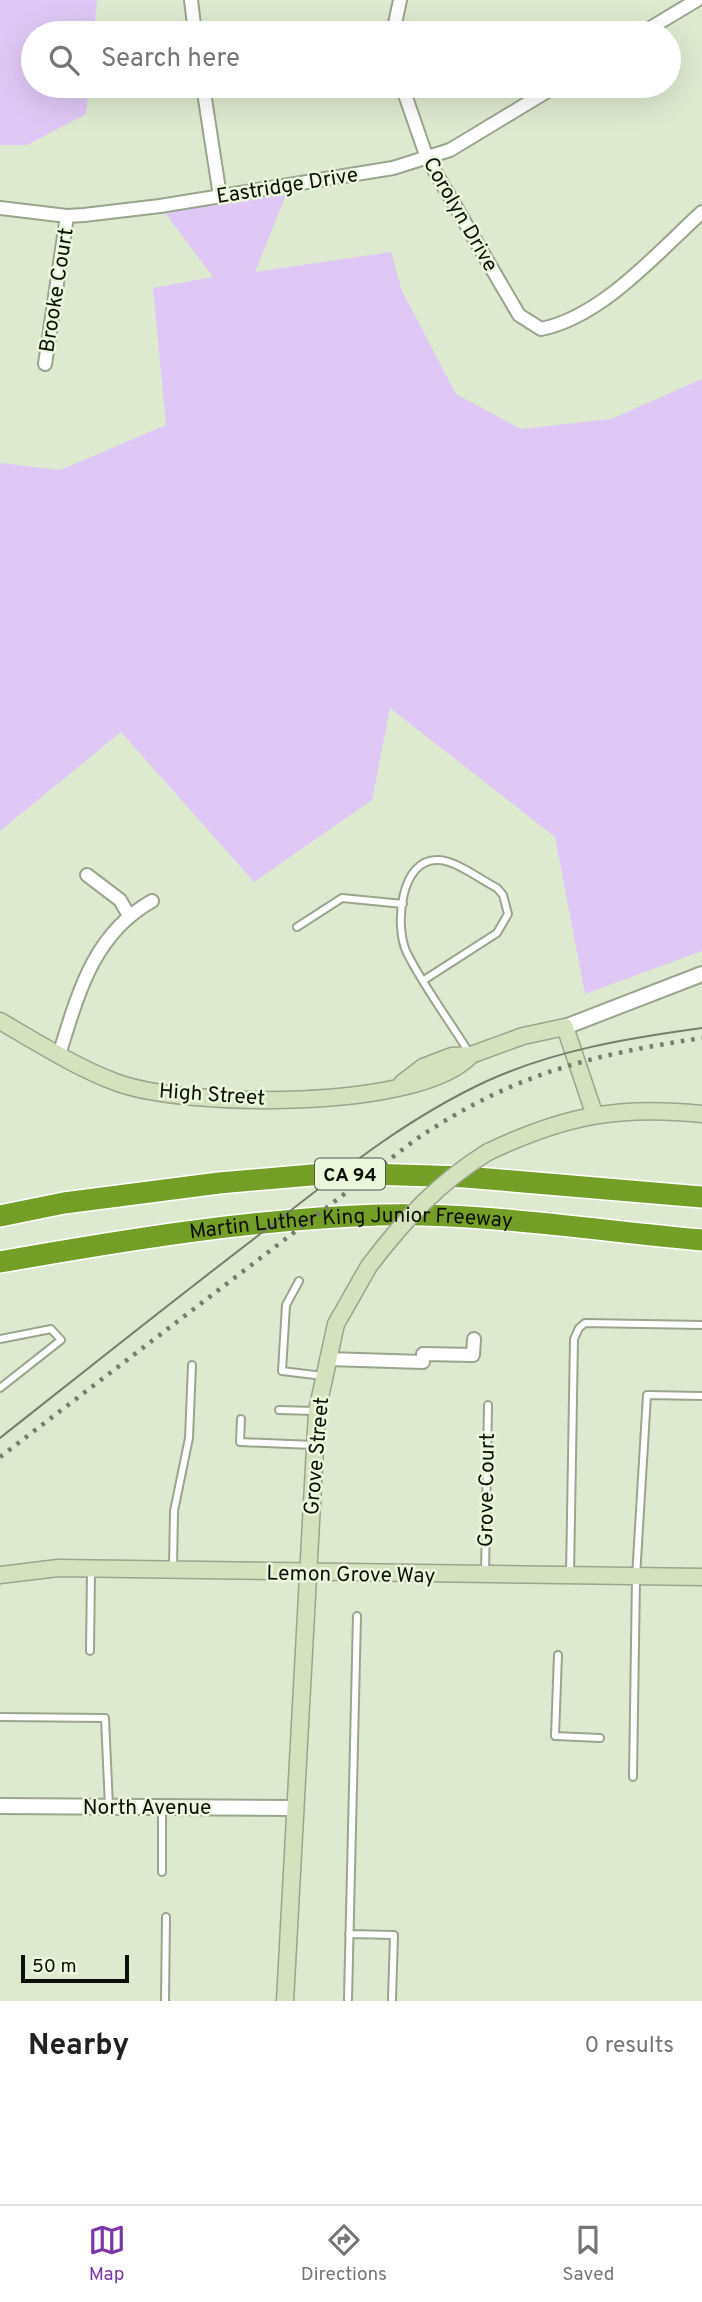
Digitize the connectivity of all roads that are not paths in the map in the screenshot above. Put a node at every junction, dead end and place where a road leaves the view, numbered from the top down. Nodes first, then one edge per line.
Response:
1 (191, 0) edge
2 (400, 0) edge
3 (697, 0) edge
4 (194, 21) edge
5 (396, 21) edge
6 (662, 21) edge
7 (205, 98) edge
8 (406, 98) edge
9 (536, 98) edge
10 (427, 158) junction
11 (220, 196) junction
12 (0, 208) edge
13 (702, 212) edge
14 (67, 216) junction
15 (45, 364) dead end
16 (87, 876) dead end
17 (152, 901) dead end
18 (403, 904) junction
19 (128, 914) junction
20 (297, 927) dead end
21 (702, 974) edge
22 (424, 980) junction
23 (0, 1021) edge
24 (565, 1027) junction
25 (59, 1055) junction
26 (471, 1055) junction
27 (594, 1114) junction
28 (702, 1114) edge
29 (702, 1196) edge
30 (0, 1216) edge
31 (702, 1240) edge
32 (84, 1247) junction
33 (0, 1262) edge
34 (0, 1275) edge
35 (299, 1281) dead end
36 (702, 1325) edge
37 (0, 1339) edge
38 (474, 1339) dead end
39 (328, 1359) junction
40 (192, 1365) dead end
41 (324, 1376) junction
42 (0, 1388) edge
43 (702, 1396) edge
44 (488, 1405) dead end
45 (279, 1410) dead end
46 (317, 1410) junction
47 (241, 1419) dead end
48 (315, 1445) junction
49 (91, 1569) junction
50 (173, 1570) junction
51 (307, 1573) junction
52 (0, 1575) edge
53 (485, 1576) junction
54 (570, 1577) junction
55 (636, 1577) junction
56 (702, 1577) edge
57 (357, 1616) dead end
58 (90, 1651) dead end
59 (558, 1655) dead end
60 (0, 1717) edge
61 (600, 1738) dead end
62 (633, 1777) dead end
63 (0, 1806) edge
64 (108, 1807) junction
65 (162, 1807) junction
66 (294, 1808) junction
67 (162, 1872) dead end
68 (166, 1917) dead end
69 (349, 1934) junction
70 (348, 1998) dead end
71 (392, 1999) dead end
72 (165, 2001) edge
73 (285, 2001) edge

1 - 4 street
2 - 5 street
3 - 6 street
7 - 11 street
8 - 10 street, Corolyn Drive
9 - 10 street, Eastridge Drive
10 - 11 street, Eastridge Drive
10 - 13 street, Corolyn Drive
11 - 14 street, Eastridge Drive
12 - 14 street, Eastridge Drive
14 - 15 street, Brooke Court
16 - 19 street
17 - 19 street
18 - 20 lane
18 - 22 lane
18 - 22 lane
19 - 25 street
21 - 24 street, High Street
22 - 26 lane
23 - 25 main road, High Street
24 - 26 main road, High Street
24 - 27 main road
25 - 26 main road, High Street
27 - 28 main road, Grove Street
27 - 39 main road, Grove Street, bridge
29 - 30 highway, Martin Luther King Junior Freeway / CA 94
31 - 32 highway, Martin Luther King Junior Freeway / CA 94
32 - 33 highway, Martin Luther King Junior Freeway / CA 94
32 - 34 highway
35 - 41 lane
36 - 54 lane
37 - 42 lane
38 - 39 street
39 - 41 main road, Grove Street
40 - 50 lane
41 - 46 main road, Grove Street
43 - 55 lane
44 - 53 lane, Grove Court
45 - 46 lane
46 - 48 main road, Grove Street
47 - 48 lane
48 - 51 main road, Grove Street
49 - 50 main road, Lemon Grove Way
49 - 52 main road, Lemon Grove Way
49 - 58 lane
50 - 51 main road, Lemon Grove Way
51 - 53 main road, Lemon Grove Way
51 - 66 main road, Grove Street
53 - 54 main road, Lemon Grove Way
54 - 55 main road, Lemon Grove Way
55 - 56 main road, Lemon Grove Way
55 - 62 lane
57 - 69 lane
59 - 61 lane
60 - 64 lane
63 - 64 street, North Avenue
64 - 65 street, North Avenue
65 - 66 street, North Avenue
65 - 67 lane
66 - 73 main road, Grove Street
68 - 72 lane
69 - 70 lane
69 - 71 lane

